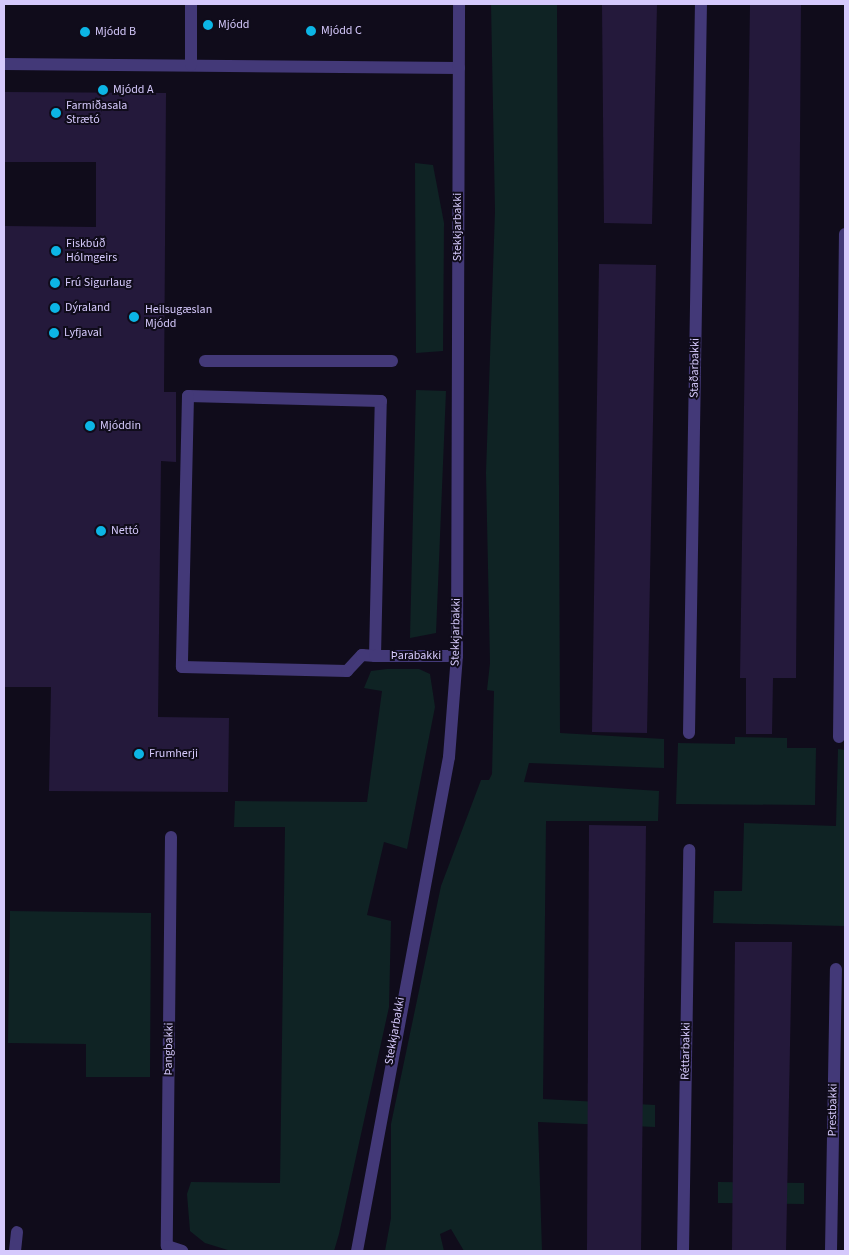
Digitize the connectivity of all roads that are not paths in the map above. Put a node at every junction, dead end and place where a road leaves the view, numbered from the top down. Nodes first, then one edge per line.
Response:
1 (192, 4) edge
2 (459, 4) edge
3 (701, 4) edge
4 (4, 64) edge
5 (191, 65) junction
6 (459, 68) junction
7 (845, 234) edge
8 (205, 360) dead end
9 (392, 361) dead end
10 (375, 656) junction
11 (456, 656) junction
12 (689, 733) dead end
13 (839, 737) dead end
14 (171, 837) dead end
15 (689, 850) dead end
16 (836, 969) dead end
17 (17, 1232) dead end
18 (15, 1251) edge
19 (182, 1251) edge
20 (357, 1251) edge
21 (684, 1251) edge
22 (831, 1251) edge

1 - 5 street
2 - 6 street, Stekkjarbakki
3 - 12 street, Staðarbakki
4 - 5 street
5 - 6 street
6 - 11 street, Stekkjarbakki
7 - 13 street
8 - 9 street
10 - 10 street
10 - 11 street, Þarabakki
11 - 20 street, Stekkjarbakki
14 - 19 street, Þangbakki
15 - 21 street, Réttarbakki
16 - 22 street, Prestbakki
17 - 18 street

